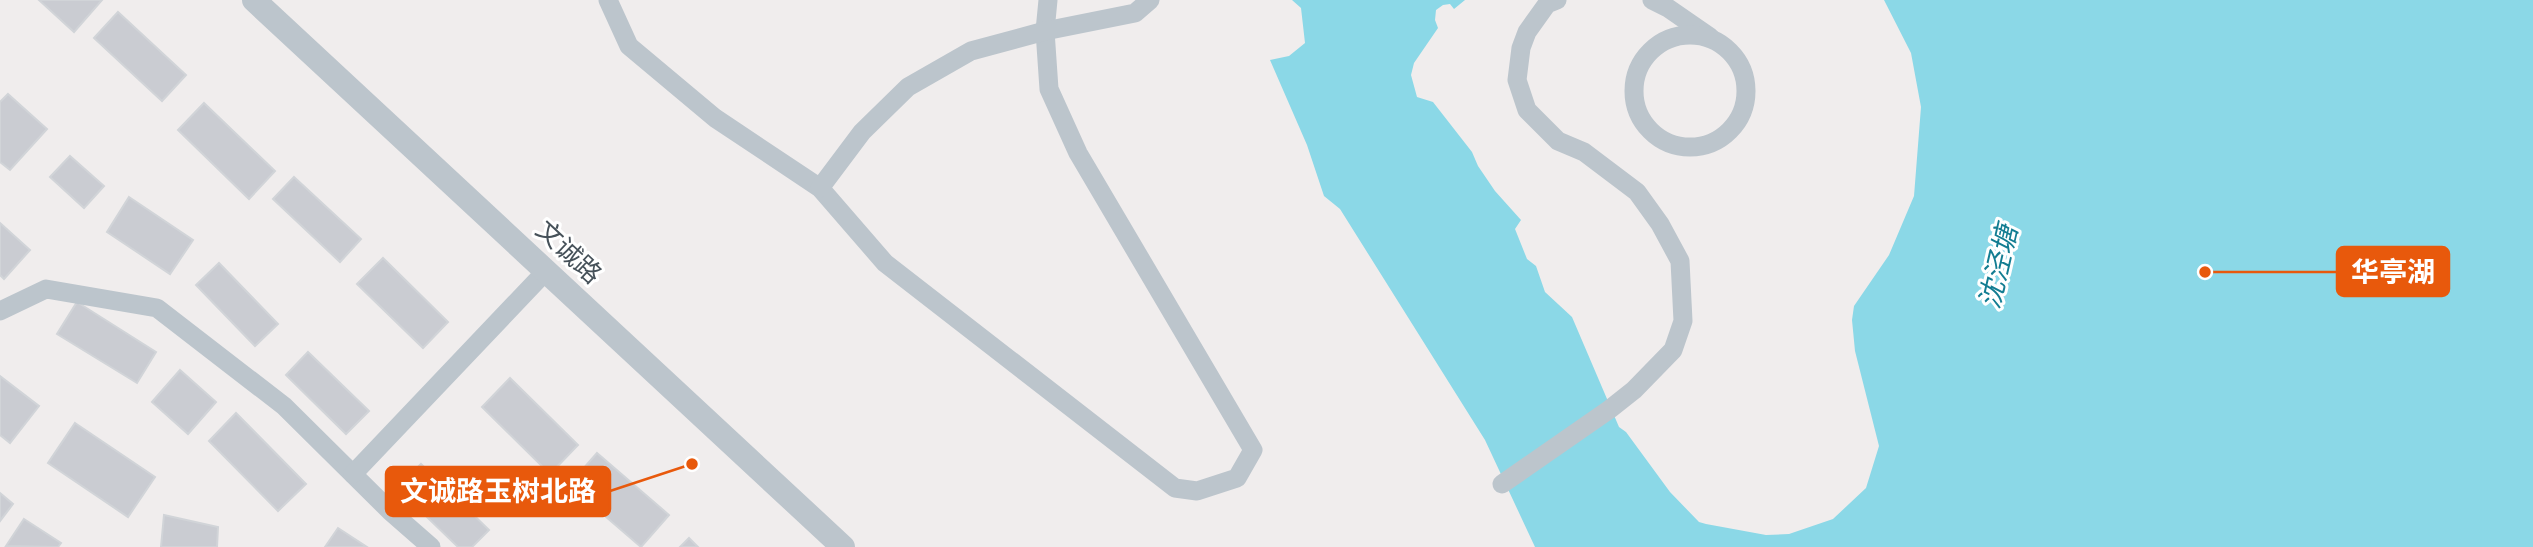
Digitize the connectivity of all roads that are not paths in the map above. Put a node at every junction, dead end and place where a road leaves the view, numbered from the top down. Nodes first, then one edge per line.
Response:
1 (254, 0) edge
2 (608, 0) edge
3 (1048, 0) edge
4 (1150, 0) edge
5 (1557, 0) edge
6 (1652, 0) edge
7 (1045, 31) junction
8 (1715, 40) junction
9 (820, 188) junction
10 (546, 271) junction
11 (0, 311) edge
12 (353, 474) junction
13 (1502, 484) dead end
14 (430, 547) edge
15 (844, 547) edge

1 - 10 street, 文诚路
2 - 9 street
3 - 7 street
4 - 7 street
5 - 13 street
6 - 8 street
7 - 9 street
7 - 9 street
8 - 8 street
10 - 12 street
10 - 15 street, 文诚路
11 - 12 street
12 - 14 street

